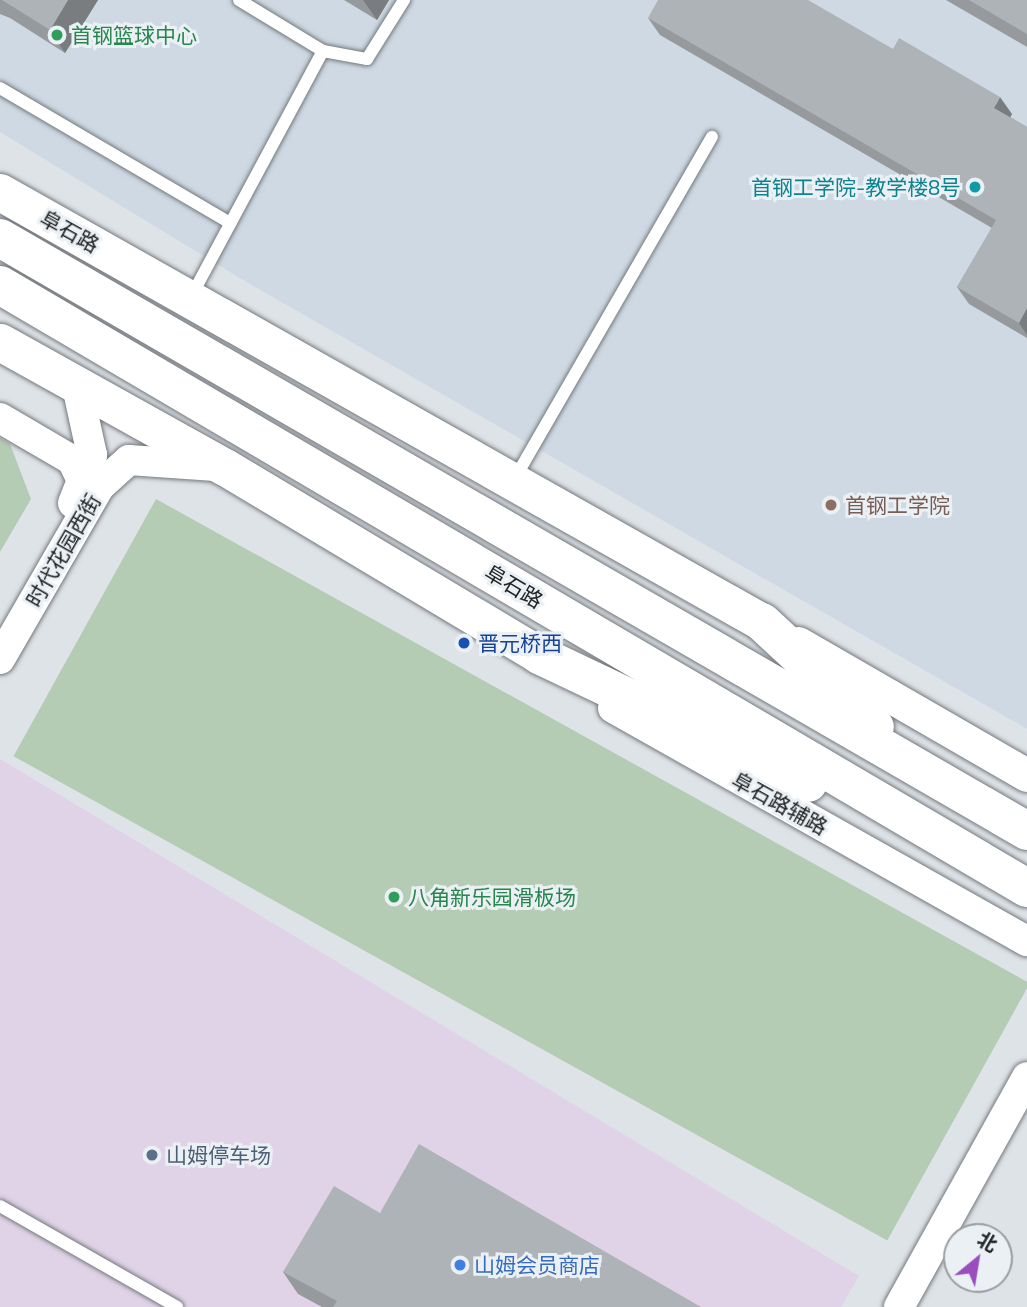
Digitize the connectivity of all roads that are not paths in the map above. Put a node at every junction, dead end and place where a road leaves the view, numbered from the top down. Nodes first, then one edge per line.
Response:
1 (239, 0) edge
2 (404, 0) edge
3 (323, 51) junction
4 (0, 88) edge
5 (712, 137) dead end
6 (0, 192) edge
7 (230, 223) junction
8 (0, 238) edge
9 (0, 285) edge
10 (190, 299) junction
11 (0, 342) edge
12 (77, 386) junction
13 (0, 418) edge
14 (225, 467) junction
15 (513, 482) junction
16 (84, 485) junction
17 (762, 622) junction
18 (0, 626) edge
19 (539, 655) junction
20 (0, 659) edge
21 (922, 771) junction
22 (1027, 775) edge
23 (1027, 831) edge
24 (948, 842) junction
25 (1027, 888) edge
26 (1027, 942) edge
27 (1027, 1077) edge
28 (0, 1206) edge
29 (177, 1307) edge
30 (899, 1307) edge

1 - 3 lane
2 - 3 lane
3 - 7 lane
4 - 7 lane
5 - 15 lane
6 - 10 main road, 阜石路
7 - 10 lane
8 - 21 highway, 阜石路
9 - 24 highway, 阜石路
10 - 15 main road, 阜石路
11 - 12 main road
12 - 14 main road
12 - 16 street, 时代花园西街
13 - 16 street
14 - 19 main road
14 - 20 street, 时代花园西街
15 - 17 main road, 阜石路
16 - 18 street, 时代花园西街
17 - 21 highway
17 - 22 main road
19 - 24 highway
19 - 26 street, 阜石路辅路
21 - 23 highway, 阜石路
24 - 25 highway, 阜石路
27 - 30 street
28 - 29 lane

